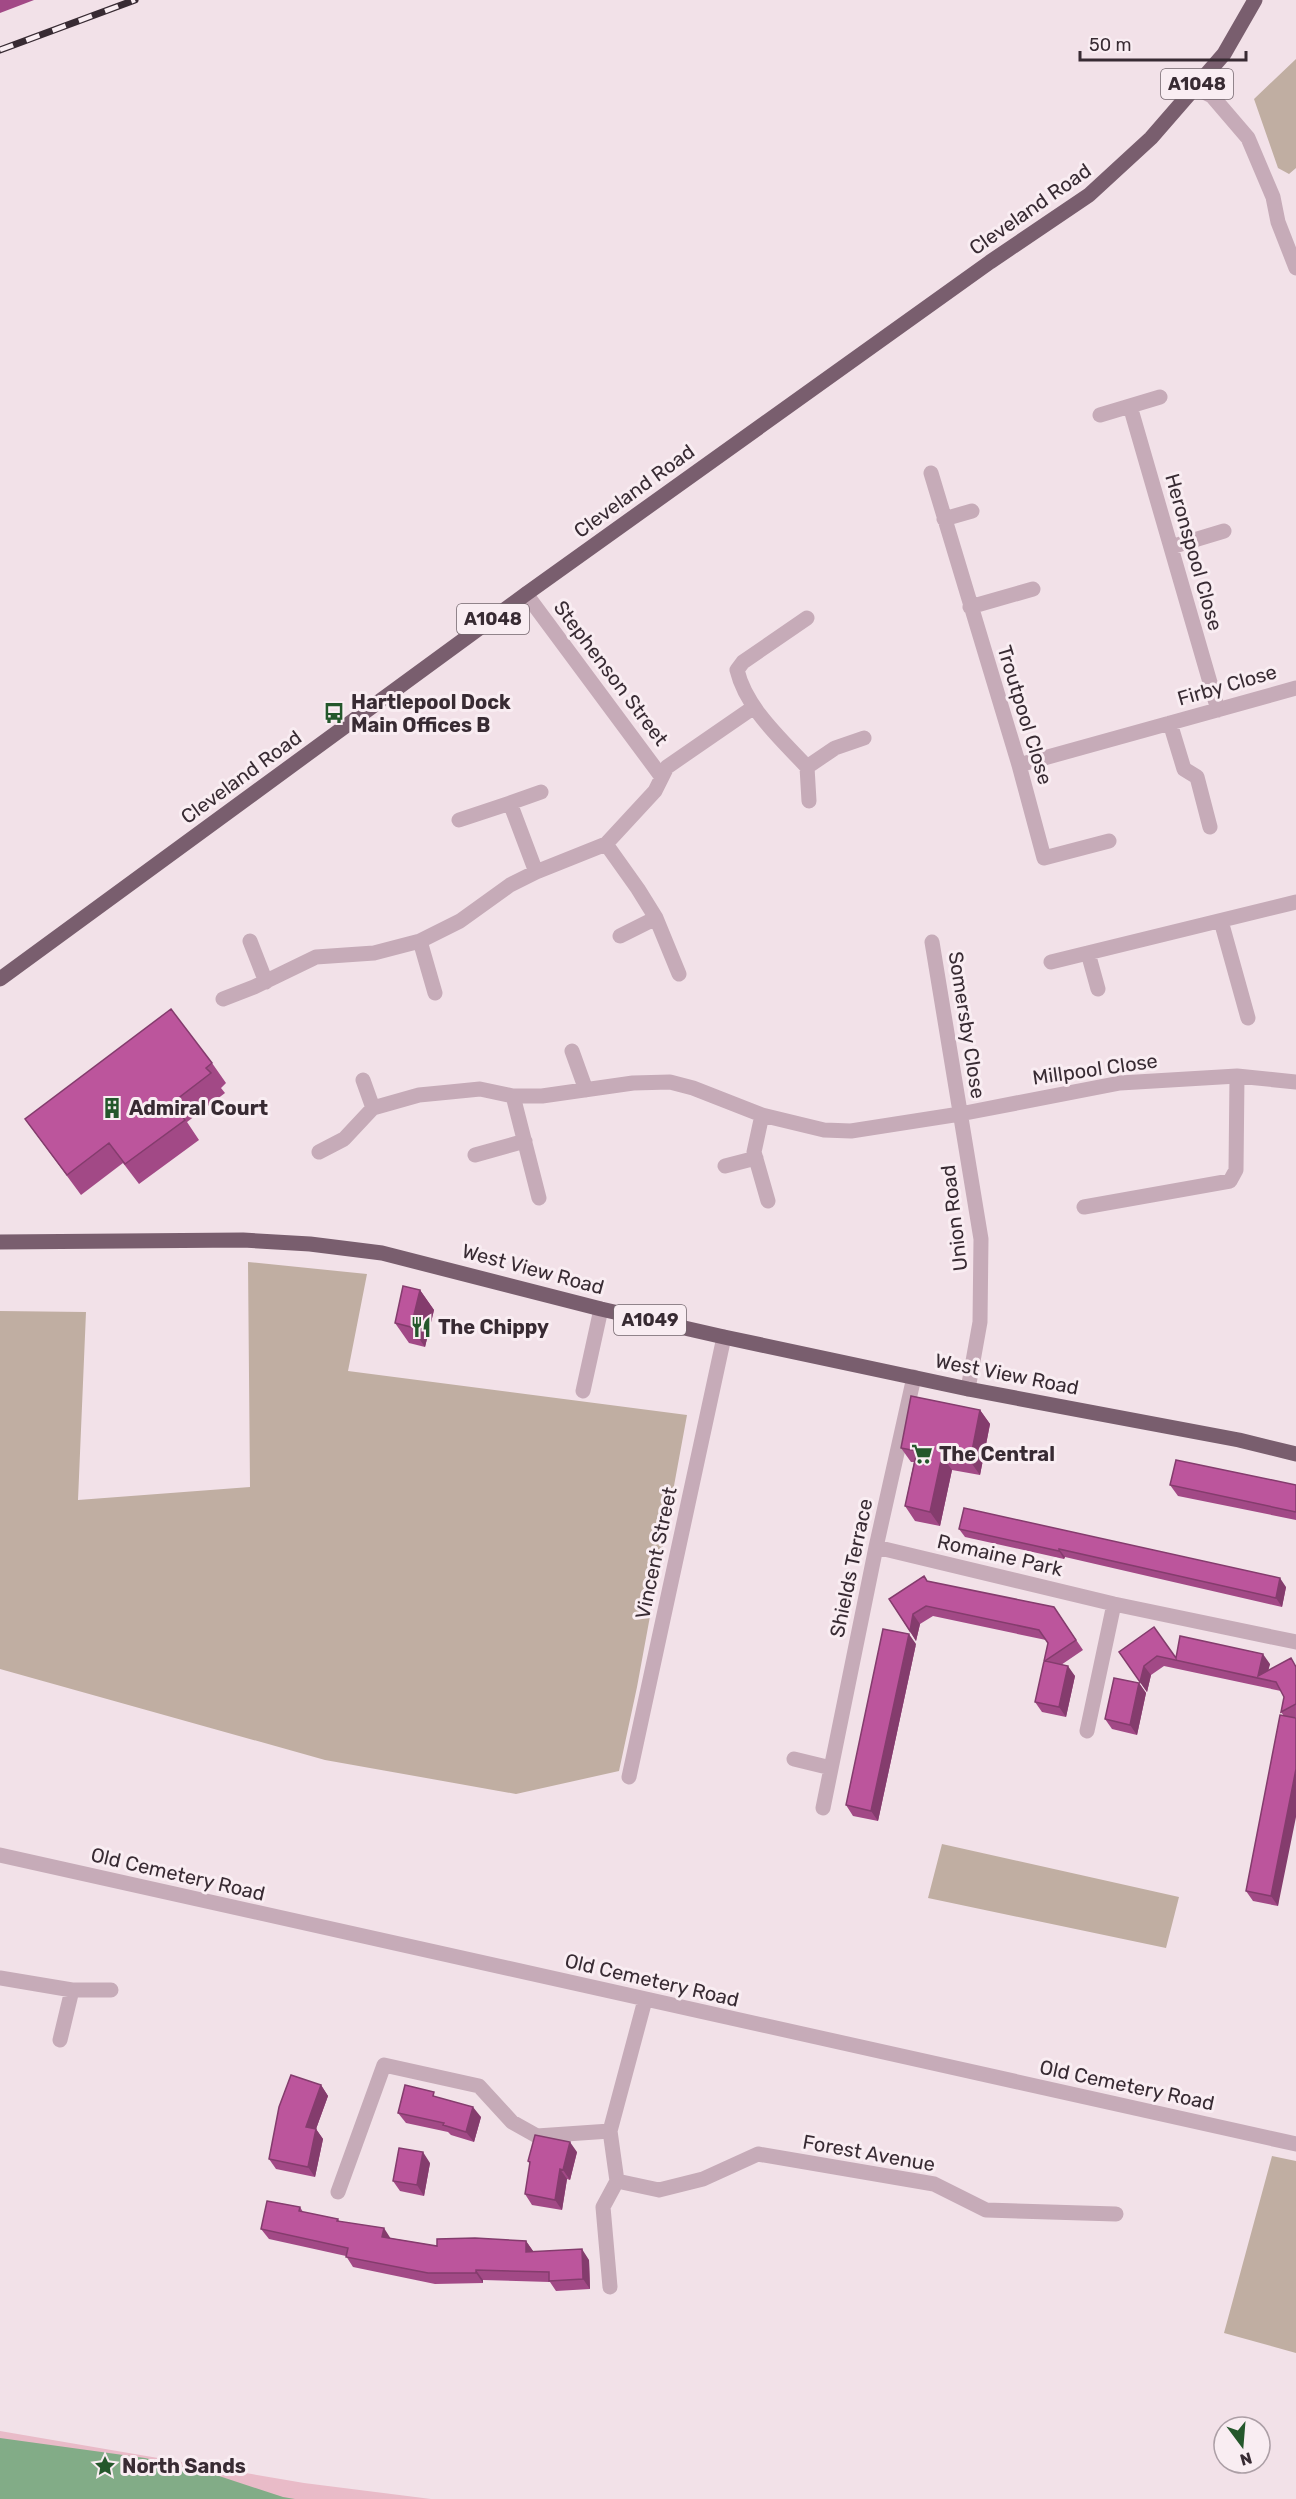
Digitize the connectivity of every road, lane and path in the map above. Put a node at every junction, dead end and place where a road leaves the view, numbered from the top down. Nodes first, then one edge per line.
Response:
1 (1255, 0) edge
2 (1194, 87) junction
3 (1296, 268) edge
4 (1160, 397) dead end
5 (1130, 406) junction
6 (1100, 415) dead end
7 (931, 473) dead end
8 (972, 511) dead end
9 (944, 519) junction
10 (1224, 531) dead end
11 (1171, 547) junction
12 (1033, 589) dead end
13 (526, 594) junction
14 (970, 607) junction
15 (807, 618) dead end
16 (1296, 688) edge
17 (754, 707) junction
18 (1218, 710) junction
19 (1170, 723) junction
20 (864, 738) dead end
21 (1019, 765) junction
22 (807, 767) junction
23 (661, 776) junction
24 (541, 792) dead end
25 (809, 801) dead end
26 (510, 803) junction
27 (459, 820) dead end
28 (1210, 827) dead end
29 (1109, 841) dead end
30 (606, 844) junction
31 (536, 872) junction
32 (1296, 903) edge
33 (656, 918) junction
34 (1221, 921) junction
35 (620, 936) dead end
36 (250, 941) dead end
37 (420, 942) junction
38 (932, 942) dead end
39 (1088, 953) junction
40 (1051, 962) dead end
41 (679, 974) dead end
42 (0, 979) edge
43 (266, 982) junction
44 (1098, 989) dead end
45 (435, 993) dead end
46 (223, 999) dead end
47 (1248, 1018) dead end
48 (572, 1051) dead end
49 (1238, 1076) junction
50 (363, 1080) dead end
51 (1296, 1082) edge
52 (586, 1090) junction
53 (513, 1096) junction
54 (374, 1108) junction
55 (762, 1114) junction
56 (960, 1114) junction
57 (525, 1141) junction
58 (319, 1152) dead end
59 (475, 1155) dead end
60 (756, 1158) junction
61 (725, 1166) dead end
62 (538, 1198) dead end
63 (768, 1201) dead end
64 (1084, 1207) dead end
65 (0, 1242) edge
66 (601, 1309) junction
67 (724, 1337) junction
68 (914, 1377) junction
69 (968, 1389) junction
70 (583, 1391) dead end
71 (1296, 1454) edge
72 (876, 1547) junction
73 (1114, 1604) junction
74 (1296, 1642) edge
75 (1087, 1731) dead end
76 (794, 1759) dead end
77 (831, 1768) junction
78 (629, 1777) dead end
79 (823, 1808) dead end
80 (0, 1856) edge
81 (0, 1978) edge
82 (72, 1990) junction
83 (111, 1990) dead end
84 (645, 2000) junction
85 (60, 2040) dead end
86 (610, 2132) junction
87 (1296, 2144) edge
88 (617, 2181) junction
89 (338, 2192) dead end
90 (1116, 2214) dead end
91 (610, 2287) dead end

1 - 2 main road, Cleveland Road / A1048
2 - 3 street
2 - 13 main road, Cleveland Road / A1048
4 - 5 street
5 - 6 street
5 - 11 street, Heronspool Close
7 - 9 street, Troutpool Close
8 - 9 street
9 - 14 street, Troutpool Close
10 - 11 street
11 - 18 street, Heronspool Close
12 - 14 street
13 - 23 street, Stephenson Street
13 - 42 main road, Cleveland Road / A1048
14 - 21 street, Troutpool Close
15 - 17 street
16 - 18 street, Firby Close
17 - 22 street
17 - 23 street
18 - 19 street, Firby Close
19 - 21 street, Firby Close
19 - 28 street, Firby Close
20 - 22 street
21 - 29 street, Troutpool Close
22 - 25 street
23 - 30 street
24 - 26 street
26 - 27 street
26 - 31 street
30 - 31 street
30 - 33 street
31 - 37 street
32 - 34 street
33 - 35 street
33 - 41 street
34 - 39 street
34 - 47 street
36 - 43 street
37 - 43 street
37 - 45 street
38 - 56 street, Somersby Close
39 - 40 street
39 - 44 street
43 - 46 street
48 - 52 street
49 - 51 street, Millpool Close
49 - 56 street, Millpool Close
49 - 64 street
50 - 54 street
52 - 53 street, Millpool Close
52 - 55 street, Millpool Close
53 - 54 street, Millpool Close
53 - 57 street
54 - 58 street
55 - 56 street, Millpool Close
55 - 60 street
56 - 69 street, Union Road
57 - 59 street
57 - 62 street
60 - 61 street
60 - 63 street
65 - 66 main road, West View Road / A1049
66 - 67 main road, West View Road / A1049
66 - 70 street
67 - 68 main road, West View Road / A1049
67 - 78 street, Vincent Street
68 - 69 main road, West View Road / A1049
68 - 72 street, Shields Terrace
69 - 71 main road, West View Road / A1049
72 - 73 street, Romaine Park
72 - 77 street, Shields Terrace
73 - 74 street, Romaine Park
73 - 75 street
76 - 77 street
77 - 79 street, Shields Terrace
80 - 84 street, Old Cemetery Road
81 - 82 street
82 - 83 street
82 - 85 street
84 - 86 street
84 - 87 street, Old Cemetery Road
86 - 88 street
86 - 89 street
88 - 90 street, Forest Avenue
88 - 91 street

